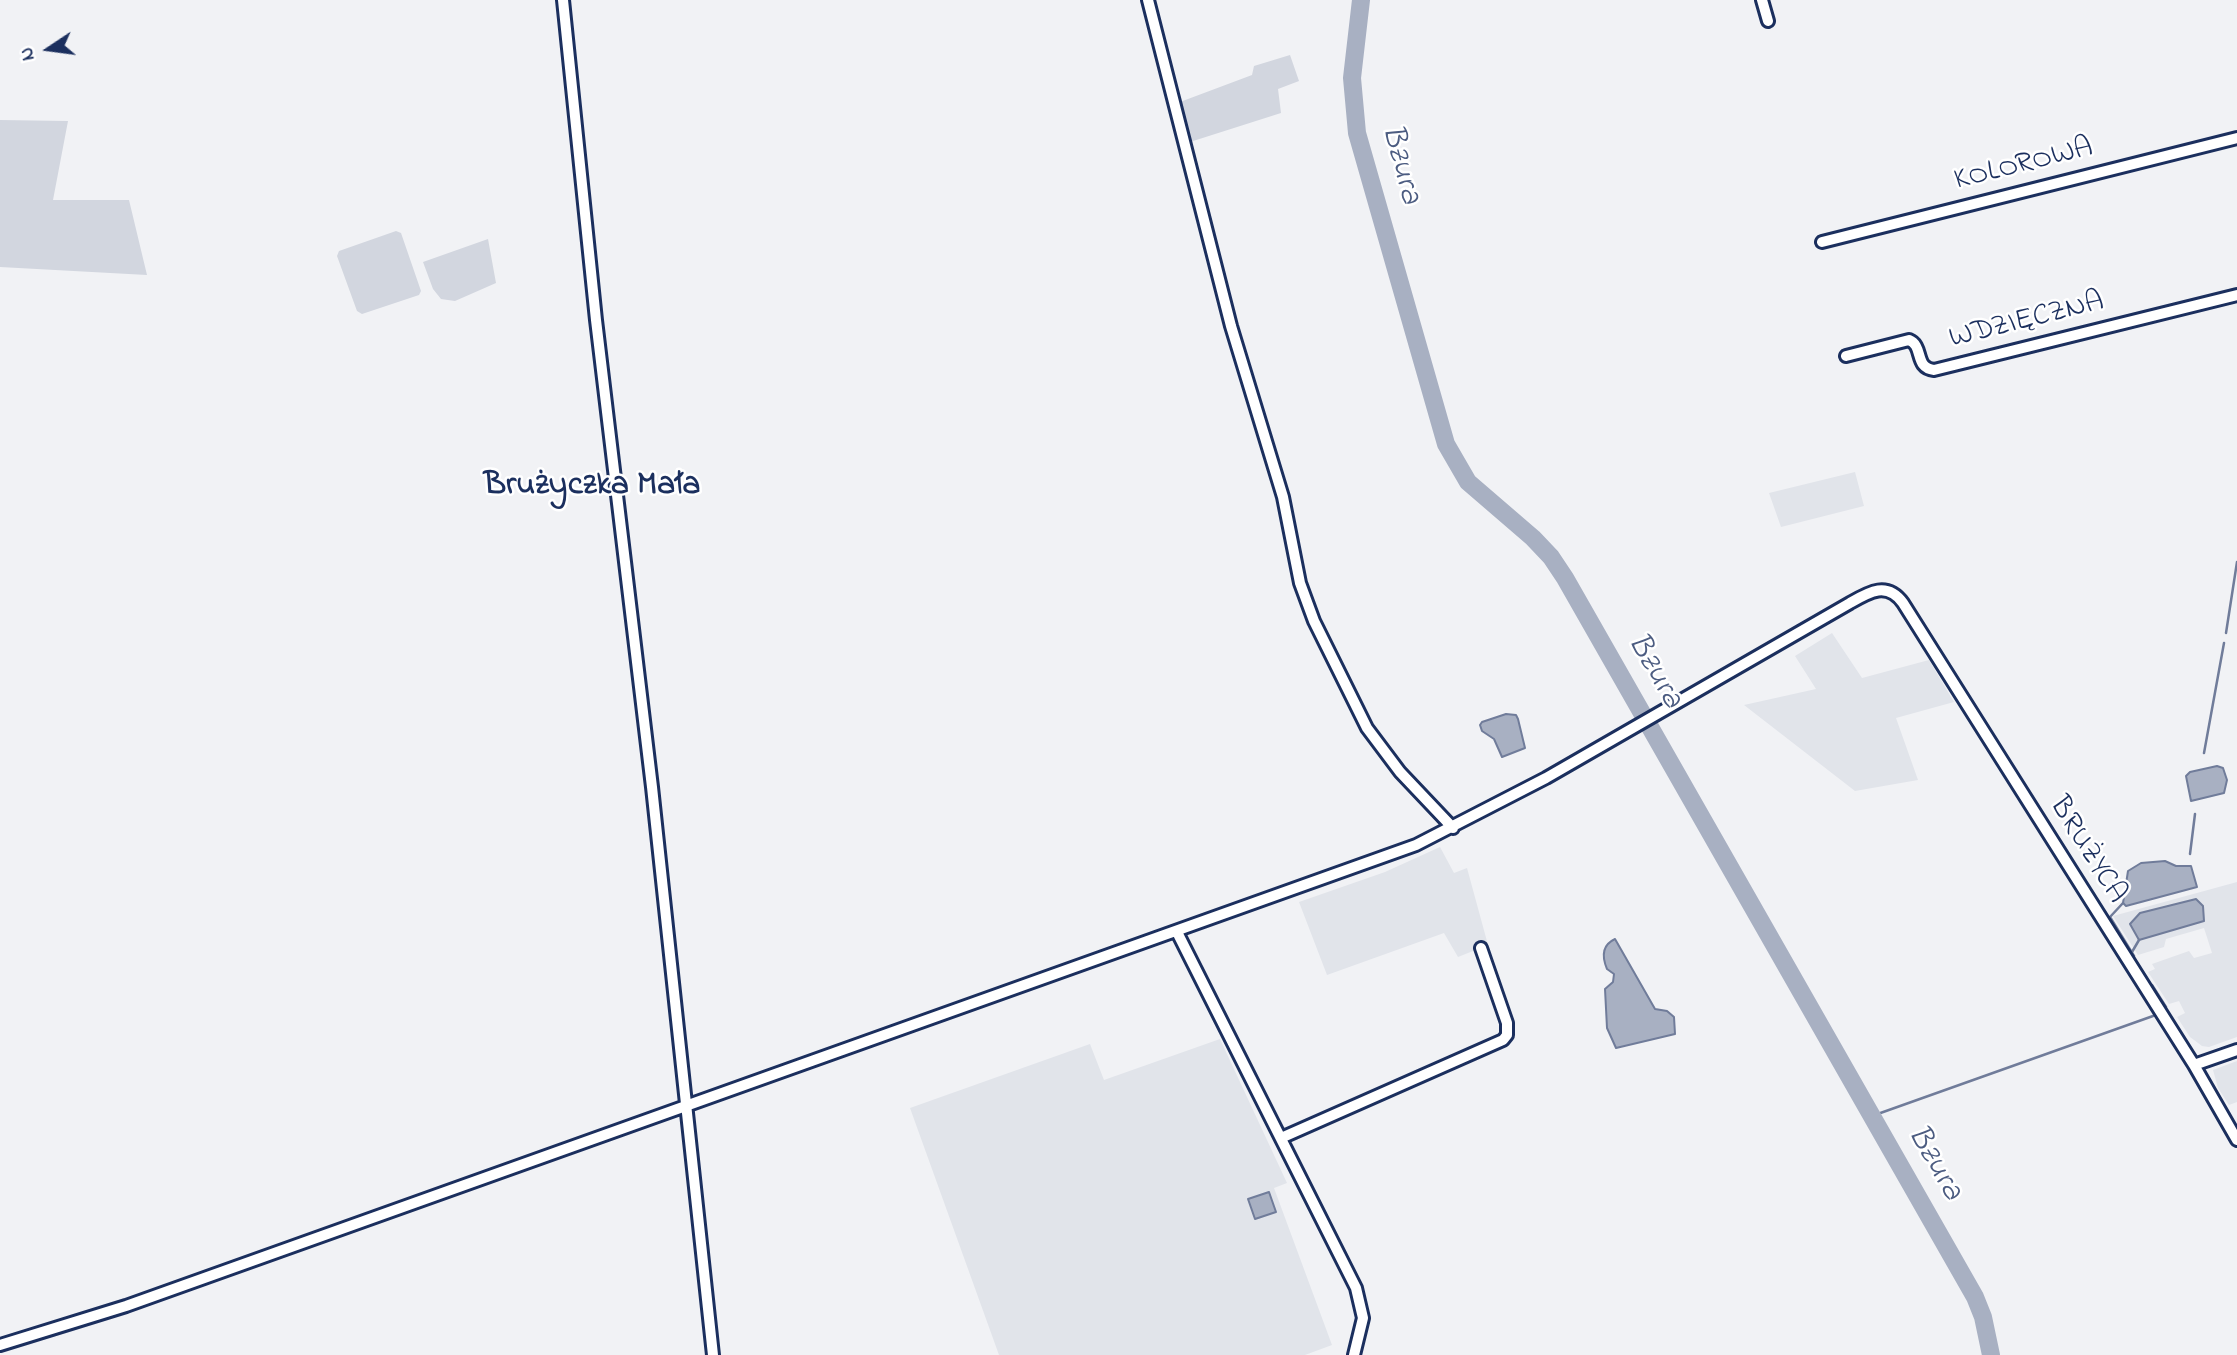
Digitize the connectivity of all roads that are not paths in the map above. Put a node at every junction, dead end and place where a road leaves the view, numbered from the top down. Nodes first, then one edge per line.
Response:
1 (564, 0) edge
2 (1148, 0) edge
3 (1762, 0) edge
4 (1768, 21) dead end
5 (2237, 138) edge
6 (1822, 242) dead end
7 (2237, 295) edge
8 (1846, 356) dead end
9 (1453, 828) junction
10 (1177, 932) junction
11 (1481, 948) dead end
12 (2237, 1050) edge
13 (2194, 1065) junction
14 (687, 1108) junction
15 (1281, 1138) junction
16 (2237, 1140) edge
17 (0, 1345) edge
18 (713, 1355) edge
19 (1354, 1355) edge

1 - 14 street
2 - 9 street
3 - 4 street
5 - 6 street, KOLOROWA
7 - 8 street, WDZIĘCZNA
9 - 10 street
9 - 13 street, BRUŻYCA
10 - 14 street
10 - 15 street
11 - 15 street
12 - 13 street
13 - 16 street, BRUŻYCA
14 - 17 street
14 - 18 street
15 - 19 street

